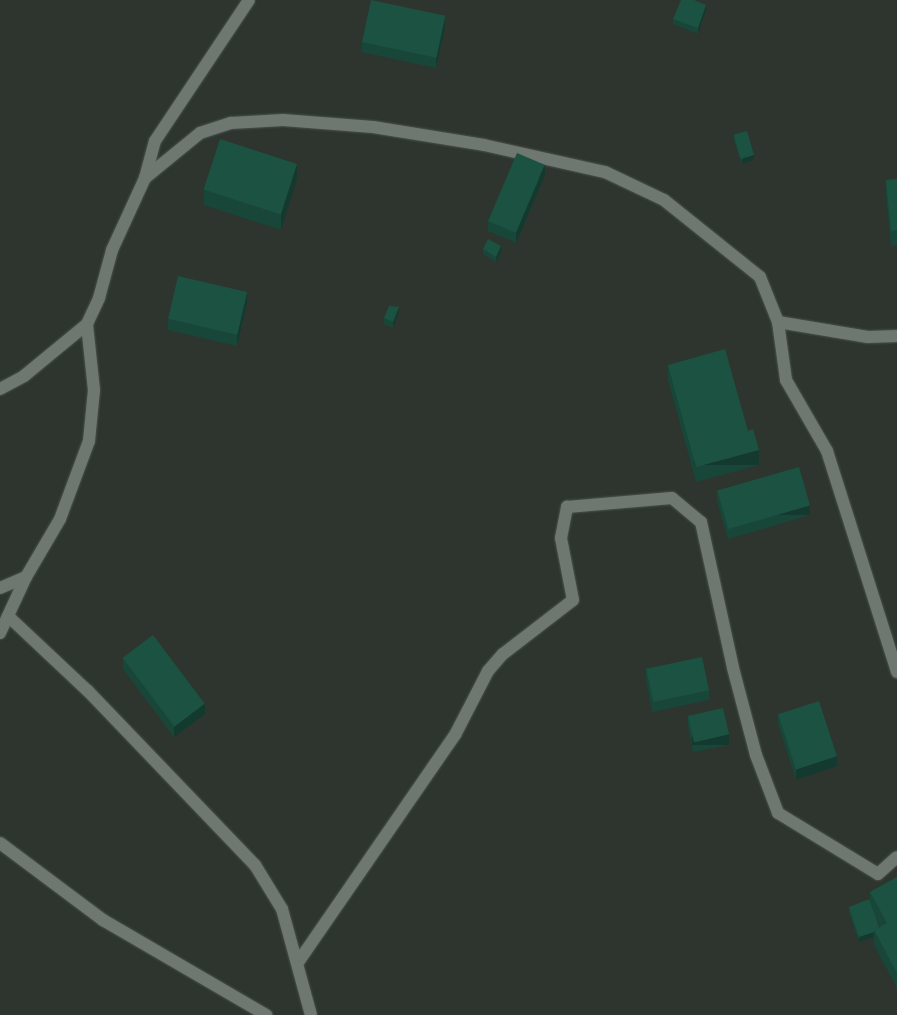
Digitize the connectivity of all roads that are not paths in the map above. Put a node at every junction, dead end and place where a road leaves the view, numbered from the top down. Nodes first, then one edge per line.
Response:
1 (250, 0) edge
2 (145, 178) junction
3 (778, 322) junction
4 (87, 324) junction
5 (897, 336) edge
6 (0, 390) edge
7 (26, 577) junction
8 (0, 588) edge
9 (8, 616) junction
10 (0, 633) edge
11 (897, 672) edge
12 (0, 843) edge
13 (897, 857) edge
14 (299, 961) junction
15 (266, 1015) edge
16 (312, 1015) edge

1 - 2 street
2 - 3 street
2 - 4 street
3 - 5 street
3 - 11 street
4 - 6 street
4 - 7 street
7 - 8 street
7 - 9 street
9 - 10 street
9 - 14 street
12 - 15 street
13 - 14 street
14 - 16 street

